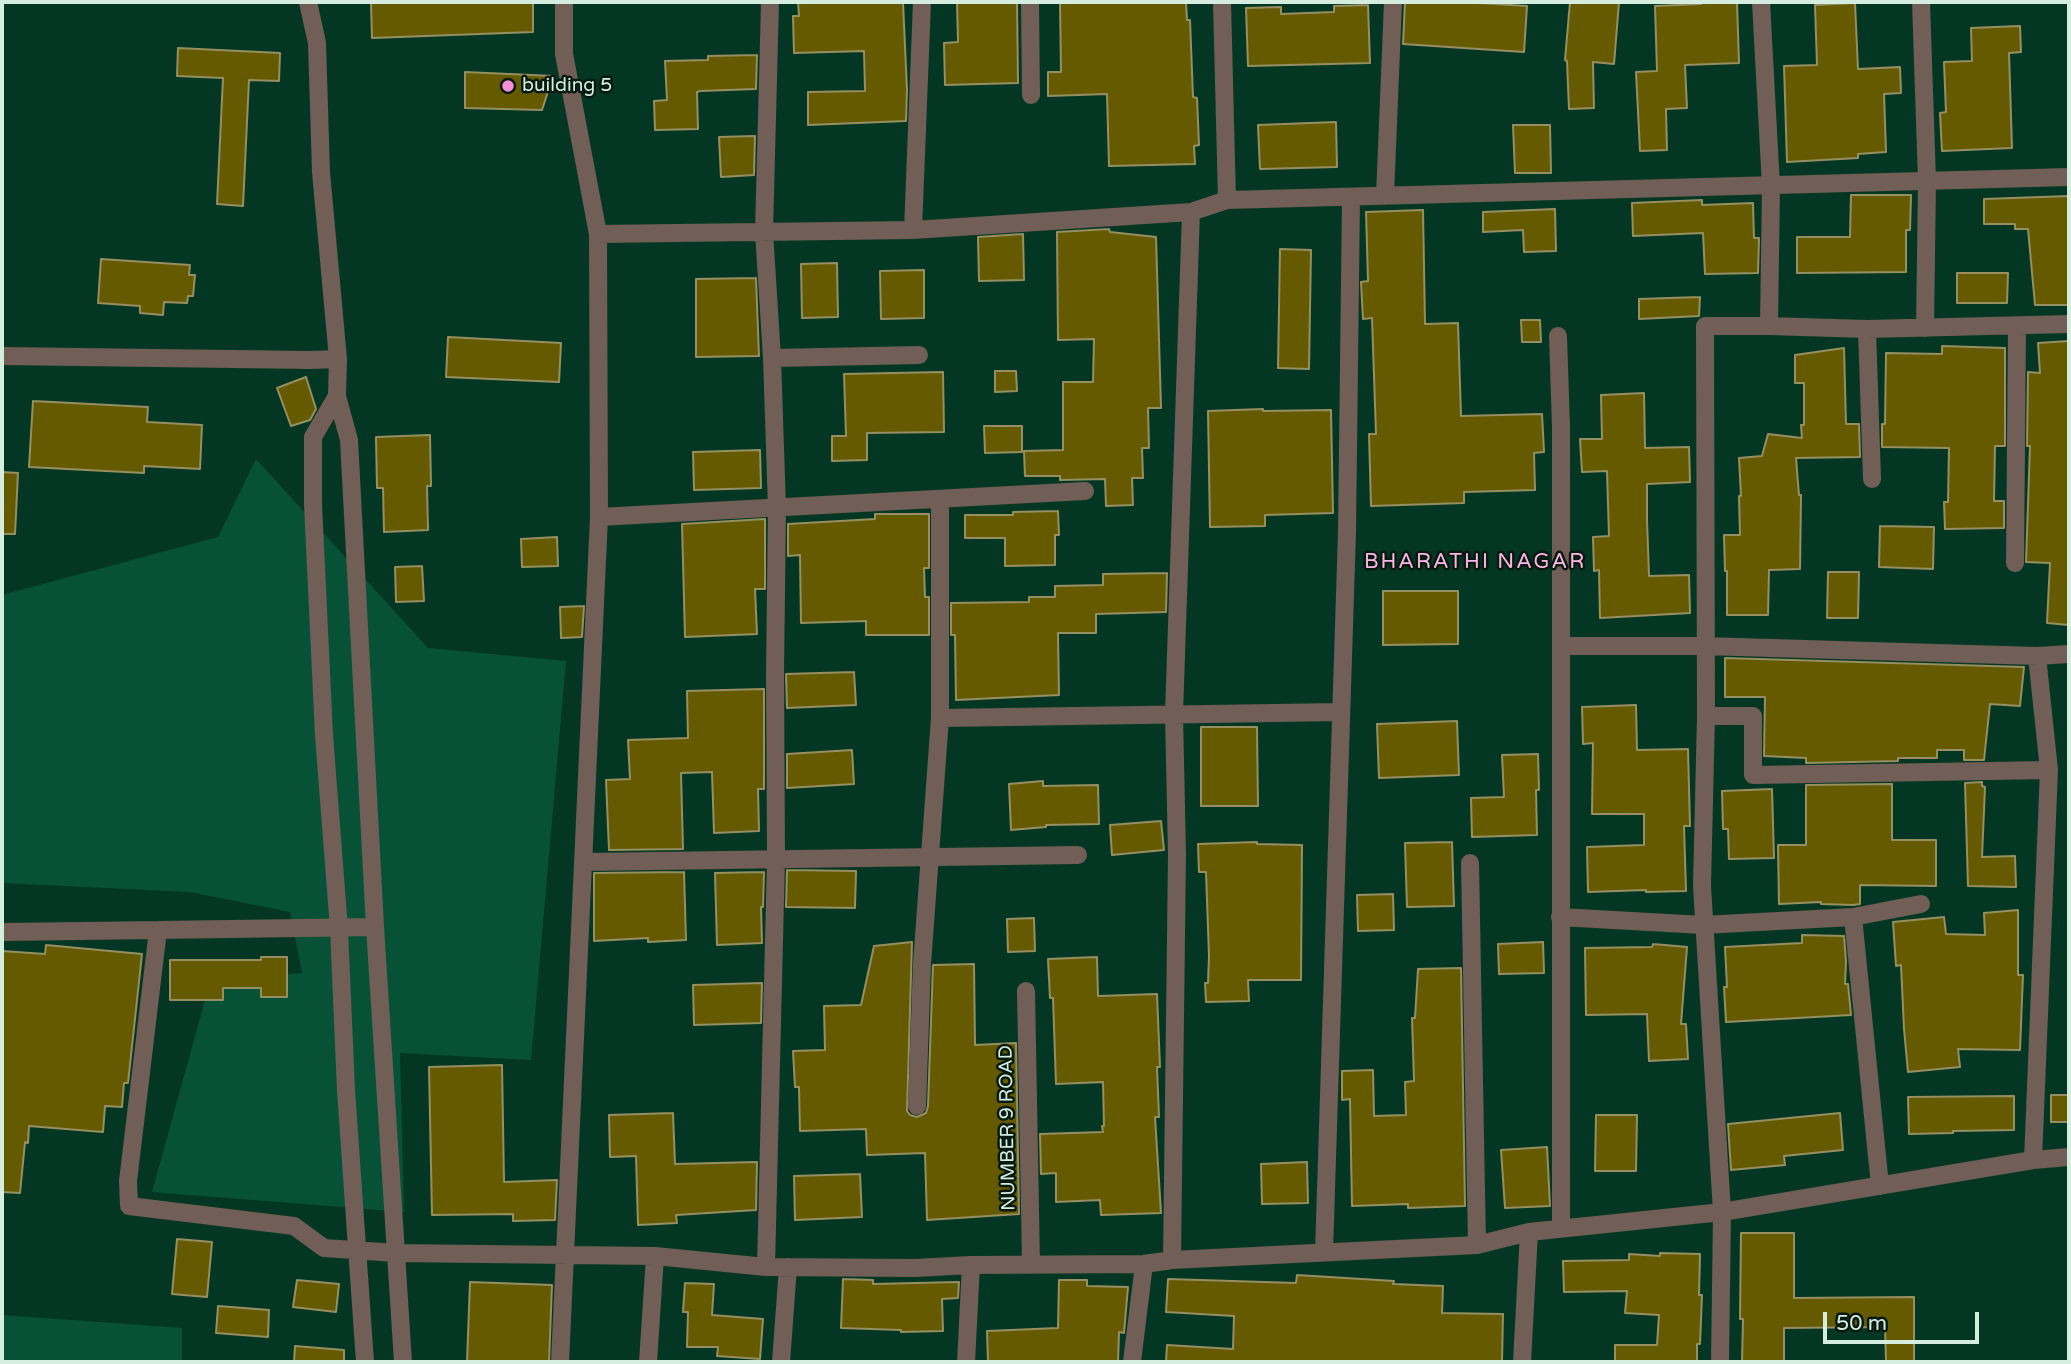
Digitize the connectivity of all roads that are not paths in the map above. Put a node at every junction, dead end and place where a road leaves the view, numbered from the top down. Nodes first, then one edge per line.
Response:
1 (308, 2) edge
2 (565, 2) edge
3 (770, 2) edge
4 (922, 2) edge
5 (1030, 2) edge
6 (1222, 2) edge
7 (1393, 2) edge
8 (1761, 2) edge
9 (1921, 2) edge
10 (1031, 95) dead end
11 (2069, 177) edge
12 (1927, 181) junction
13 (1771, 186) junction
14 (1385, 196) junction
15 (1351, 197) junction
16 (1227, 201) junction
17 (1191, 212) junction
18 (913, 230) junction
19 (764, 232) junction
20 (598, 234) junction
21 (2069, 324) edge
22 (1769, 326) junction
23 (2017, 327) junction
24 (1925, 328) junction
25 (1867, 329) junction
26 (1558, 336) dead end
27 (919, 355) dead end
28 (2, 356) edge
29 (772, 358) junction
30 (338, 359) junction
31 (337, 396) junction
32 (1872, 479) dead end
33 (1085, 491) dead end
34 (940, 500) junction
35 (777, 508) junction
36 (599, 517) junction
37 (2015, 563) dead end
38 (1561, 646) junction
39 (1705, 646) junction
40 (2069, 654) edge
41 (2037, 656) junction
42 (1341, 712) junction
43 (1174, 714) junction
44 (1706, 716) junction
45 (940, 718) junction
46 (2049, 769) junction
47 (1078, 855) dead end
48 (930, 856) junction
49 (776, 859) junction
50 (583, 862) junction
51 (1469, 863) dead end
52 (1921, 904) dead end
53 (1560, 918) junction
54 (1853, 918) junction
55 (1703, 925) junction
56 (375, 927) junction
57 (339, 929) junction
58 (158, 930) junction
59 (2, 932) edge
60 (1026, 991) dead end
61 (917, 1106) dead end
62 (2069, 1157) edge
63 (2034, 1160) junction
64 (1880, 1186) junction
65 (1722, 1212) junction
66 (1561, 1228) junction
67 (1529, 1232) junction
68 (1477, 1245) junction
69 (358, 1251) junction
70 (1324, 1252) junction
71 (396, 1253) junction
72 (565, 1256) junction
73 (656, 1256) junction
74 (1172, 1260) junction
75 (1031, 1264) junction
76 (1144, 1264) junction
77 (971, 1265) junction
78 (766, 1267) junction
79 (788, 1267) junction
80 (365, 1362) edge
81 (402, 1362) edge
82 (560, 1362) edge
83 (648, 1362) edge
84 (781, 1362) edge
85 (966, 1362) edge
86 (1132, 1362) edge
87 (1522, 1362) edge
88 (1720, 1362) edge

1 - 30 street
2 - 20 street
3 - 19 street
4 - 18 street
5 - 10 street
6 - 16 street
7 - 14 street
8 - 13 street
9 - 12 street
11 - 12 street
12 - 13 street
12 - 24 street
13 - 14 street
13 - 22 street
14 - 15 street
15 - 16 street
15 - 42 street
16 - 17 street
17 - 18 street
17 - 43 street
18 - 19 street
19 - 20 street
19 - 29 street
20 - 36 street
21 - 23 street
22 - 25 street
22 - 39 street
23 - 24 street
23 - 37 street
24 - 25 street
25 - 32 street
26 - 38 street
27 - 29 street
28 - 30 street
29 - 35 street
30 - 31 street
31 - 56 street
31 - 57 street
33 - 34 street
34 - 35 street
34 - 45 street
35 - 36 street
35 - 49 street
36 - 50 street
38 - 39 street
38 - 53 street
39 - 41 street
39 - 44 street
40 - 41 street
41 - 46 street
42 - 43 street
42 - 70 street
43 - 45 street
43 - 74 street
44 - 46 street
44 - 55 street
45 - 48 street
46 - 63 street
47 - 48 street
48 - 49 street
48 - 61 street
49 - 50 street
49 - 78 street
50 - 72 street
51 - 68 street
52 - 54 street
53 - 55 street
53 - 66 street
54 - 55 street
54 - 64 street
55 - 65 street
56 - 57 street
56 - 71 street
57 - 58 street
57 - 69 street
58 - 59 street
58 - 69 street
60 - 75 street, NUMBER 9 ROAD
62 - 63 street
63 - 64 street
64 - 65 street
65 - 66 street
65 - 88 street
66 - 67 street
67 - 68 street
67 - 87 street
68 - 70 street
69 - 71 street
69 - 80 street
70 - 74 street
71 - 72 street
71 - 81 street
72 - 73 street
72 - 82 street
73 - 78 street
73 - 83 street
74 - 76 street
75 - 76 street
75 - 77 street
76 - 86 street
77 - 79 street
77 - 85 street
78 - 79 street
79 - 84 street

